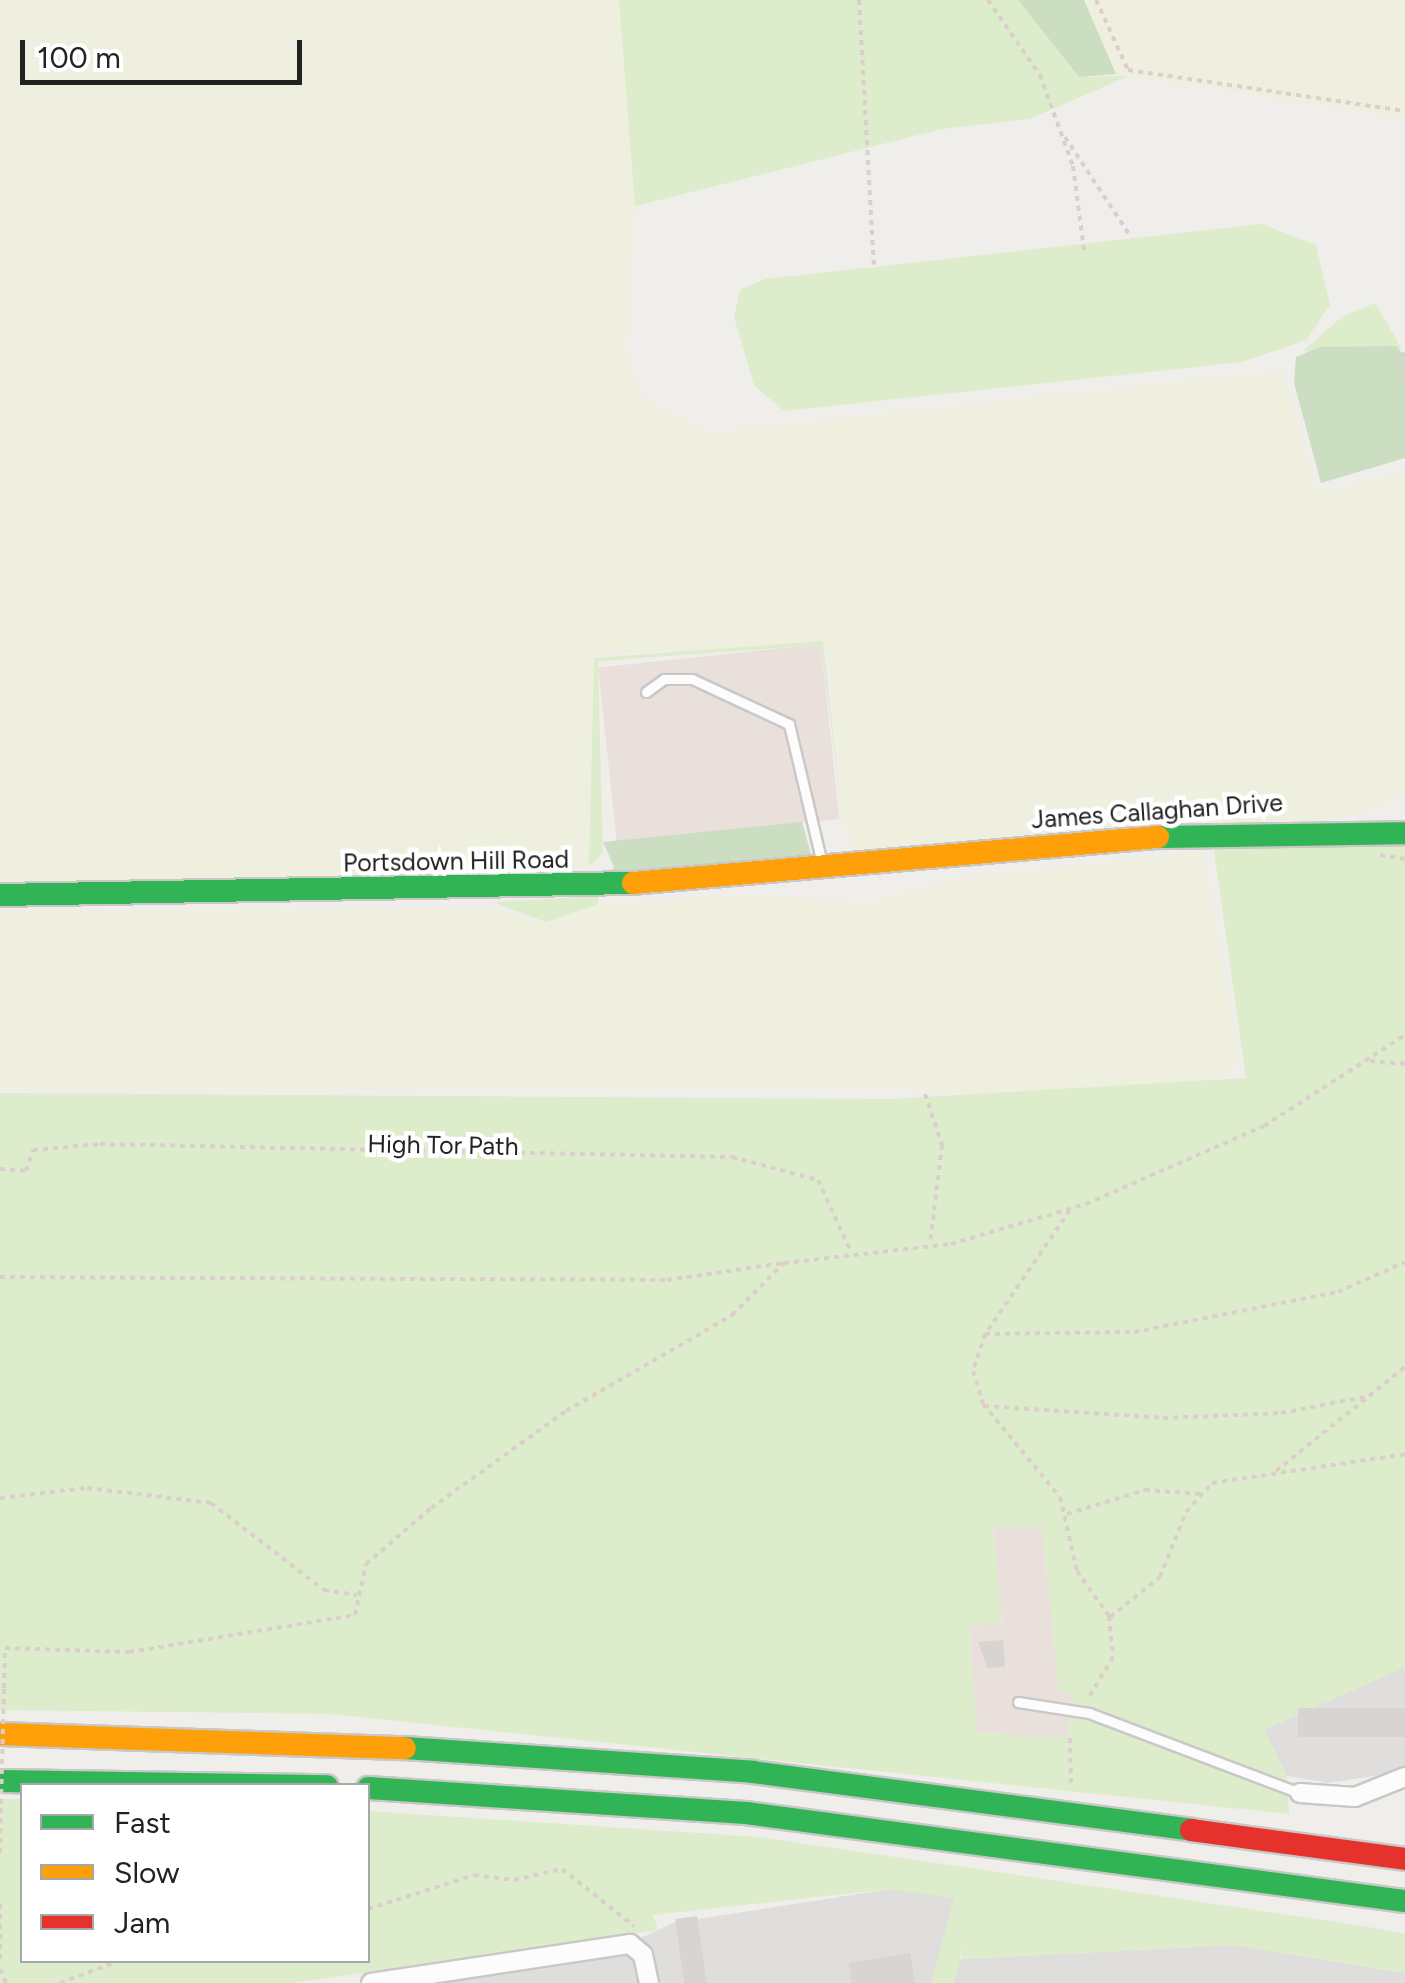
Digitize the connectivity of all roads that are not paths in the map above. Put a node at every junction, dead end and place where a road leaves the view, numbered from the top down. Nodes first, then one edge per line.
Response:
1 (646, 692) dead end
2 (1405, 833) edge
3 (912, 859) joint
4 (822, 866) junction
5 (0, 895) edge
6 (1018, 1702) dead end
7 (0, 1734) edge
8 (1405, 1777) edge
9 (0, 1780) edge
10 (164, 1783) edge
11 (370, 1788) edge
12 (1300, 1793) joint
13 (1405, 1859) edge
14 (1405, 1900) edge
15 (371, 1983) edge
16 (649, 1983) edge

1 - 4 lane
2 - 3 main road, James Callaghan Drive
3 - 4 main road, Portsdown Hill Road
4 - 5 main road, Portsdown Hill Road
6 - 12 lane
7 - 13 main road
8 - 12 street
9 - 10 main road
11 - 14 main road
15 - 16 street

